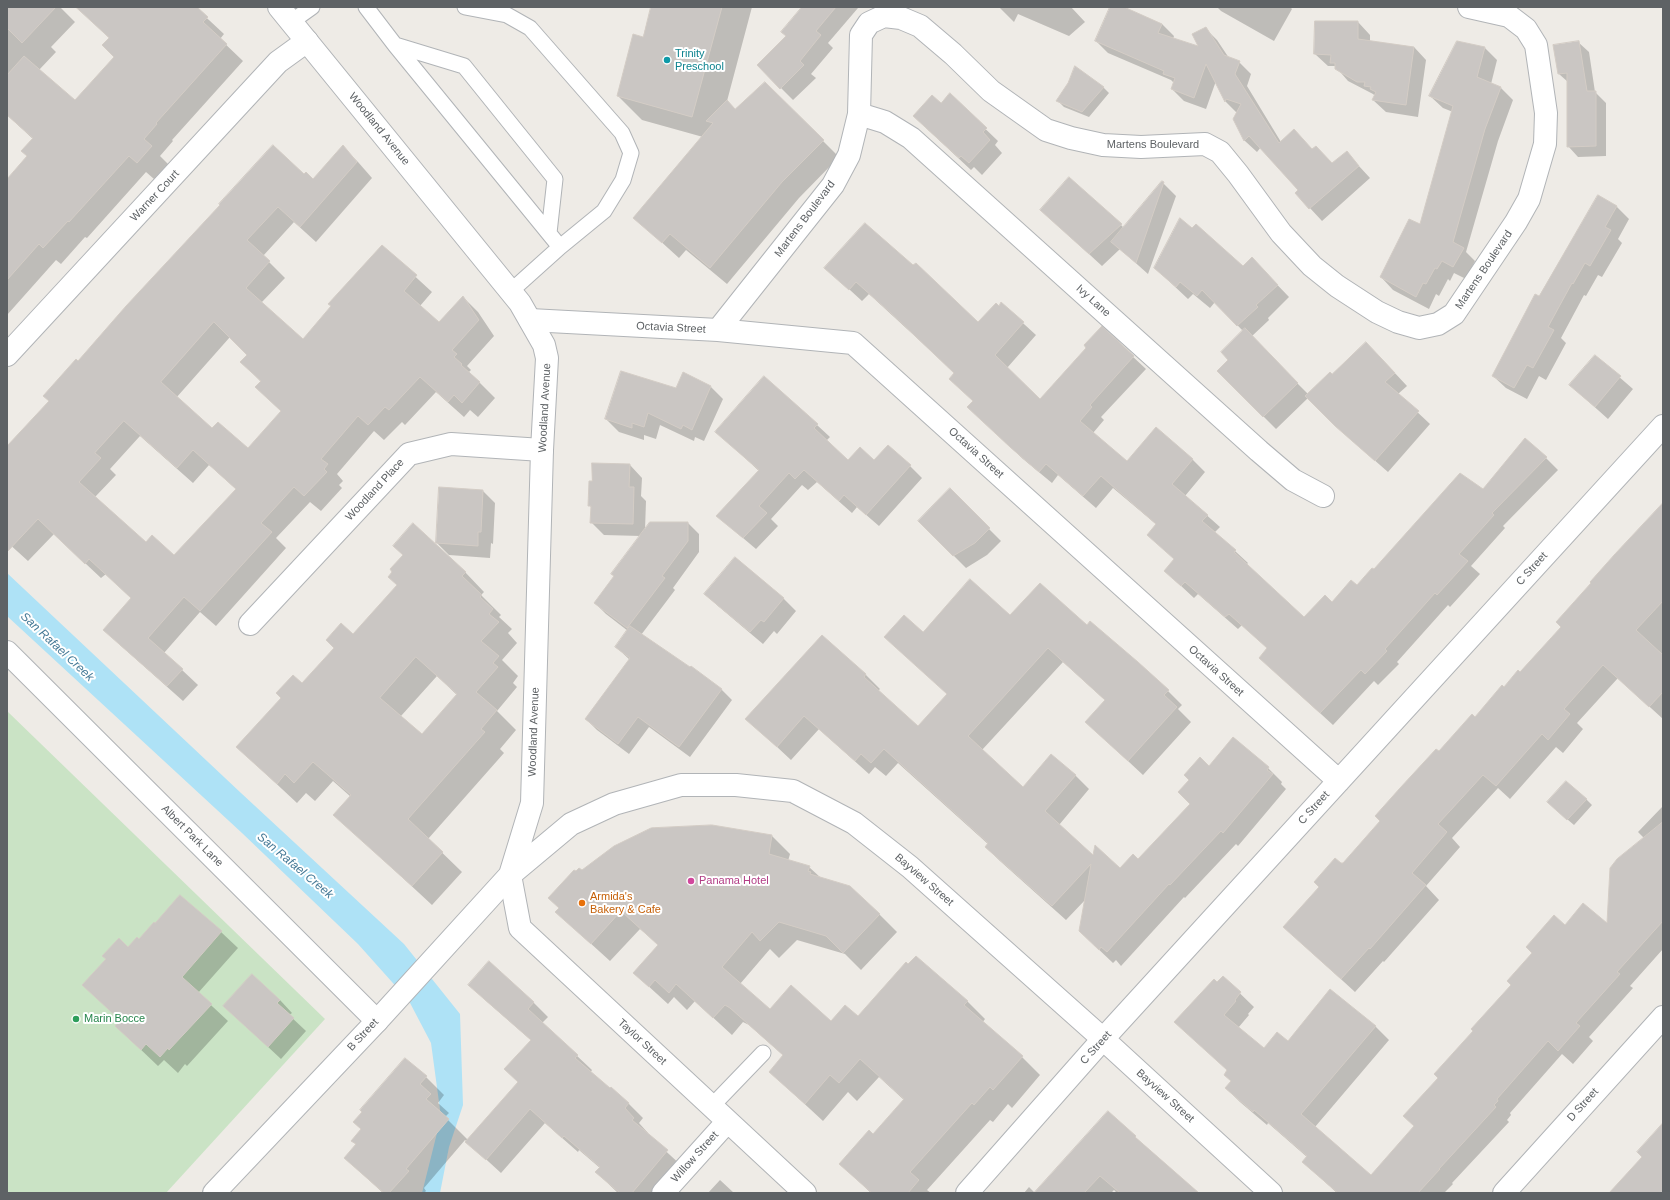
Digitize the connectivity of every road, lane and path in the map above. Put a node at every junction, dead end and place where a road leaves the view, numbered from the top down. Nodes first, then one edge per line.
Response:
1 (312, 7) edge
2 (366, 7) edge
3 (465, 7) edge
4 (1470, 7) edge
5 (285, 15) edge
6 (306, 41) junction
7 (395, 44) junction
8 (859, 114) junction
9 (549, 233) junction
10 (560, 247) junction
11 (511, 291) junction
12 (530, 320) junction
13 (718, 330) junction
14 (7, 355) edge
15 (1663, 426) edge
16 (542, 450) junction
17 (1323, 496) dead end
18 (250, 624) dead end
19 (7, 652) edge
20 (1339, 781) junction
21 (510, 875) junction
22 (1663, 1017) edge
23 (377, 1020) junction
24 (1103, 1040) junction
25 (763, 1052) dead end
26 (711, 1107) junction
27 (727, 1122) junction
28 (214, 1193) edge
29 (663, 1193) edge
30 (804, 1193) edge
31 (967, 1193) edge
32 (1271, 1193) edge
33 (1504, 1193) edge

1 - 5 lane
2 - 7 lane
3 - 10 lane
4 - 8 street, Martens Boulevard
5 - 6 street, Woodland Avenue
6 - 11 street, Woodland Avenue
6 - 14 street, Warner Court
7 - 9 lane
7 - 9 lane
8 - 13 street, Martens Boulevard
8 - 17 street, Ivy Lane
9 - 10 lane
10 - 11 lane
11 - 12 street, Woodland Avenue
12 - 13 street, Octavia Street
12 - 16 street, Woodland Avenue
13 - 20 street, Octavia Street
15 - 20 street, C Street
16 - 18 street, Woodland Place
16 - 21 street, Woodland Avenue
19 - 23 street, Albert Park Lane
20 - 24 street, C Street
21 - 23 street, B Street
21 - 24 street, Bayview Street
21 - 26 street, Taylor Street
22 - 33 street, D Street
23 - 28 street, B Street
24 - 31 street, C Street
24 - 32 street, Bayview Street
25 - 26 lane
26 - 27 street, Taylor Street
27 - 29 street, Willow Street
27 - 30 street, Taylor Street

